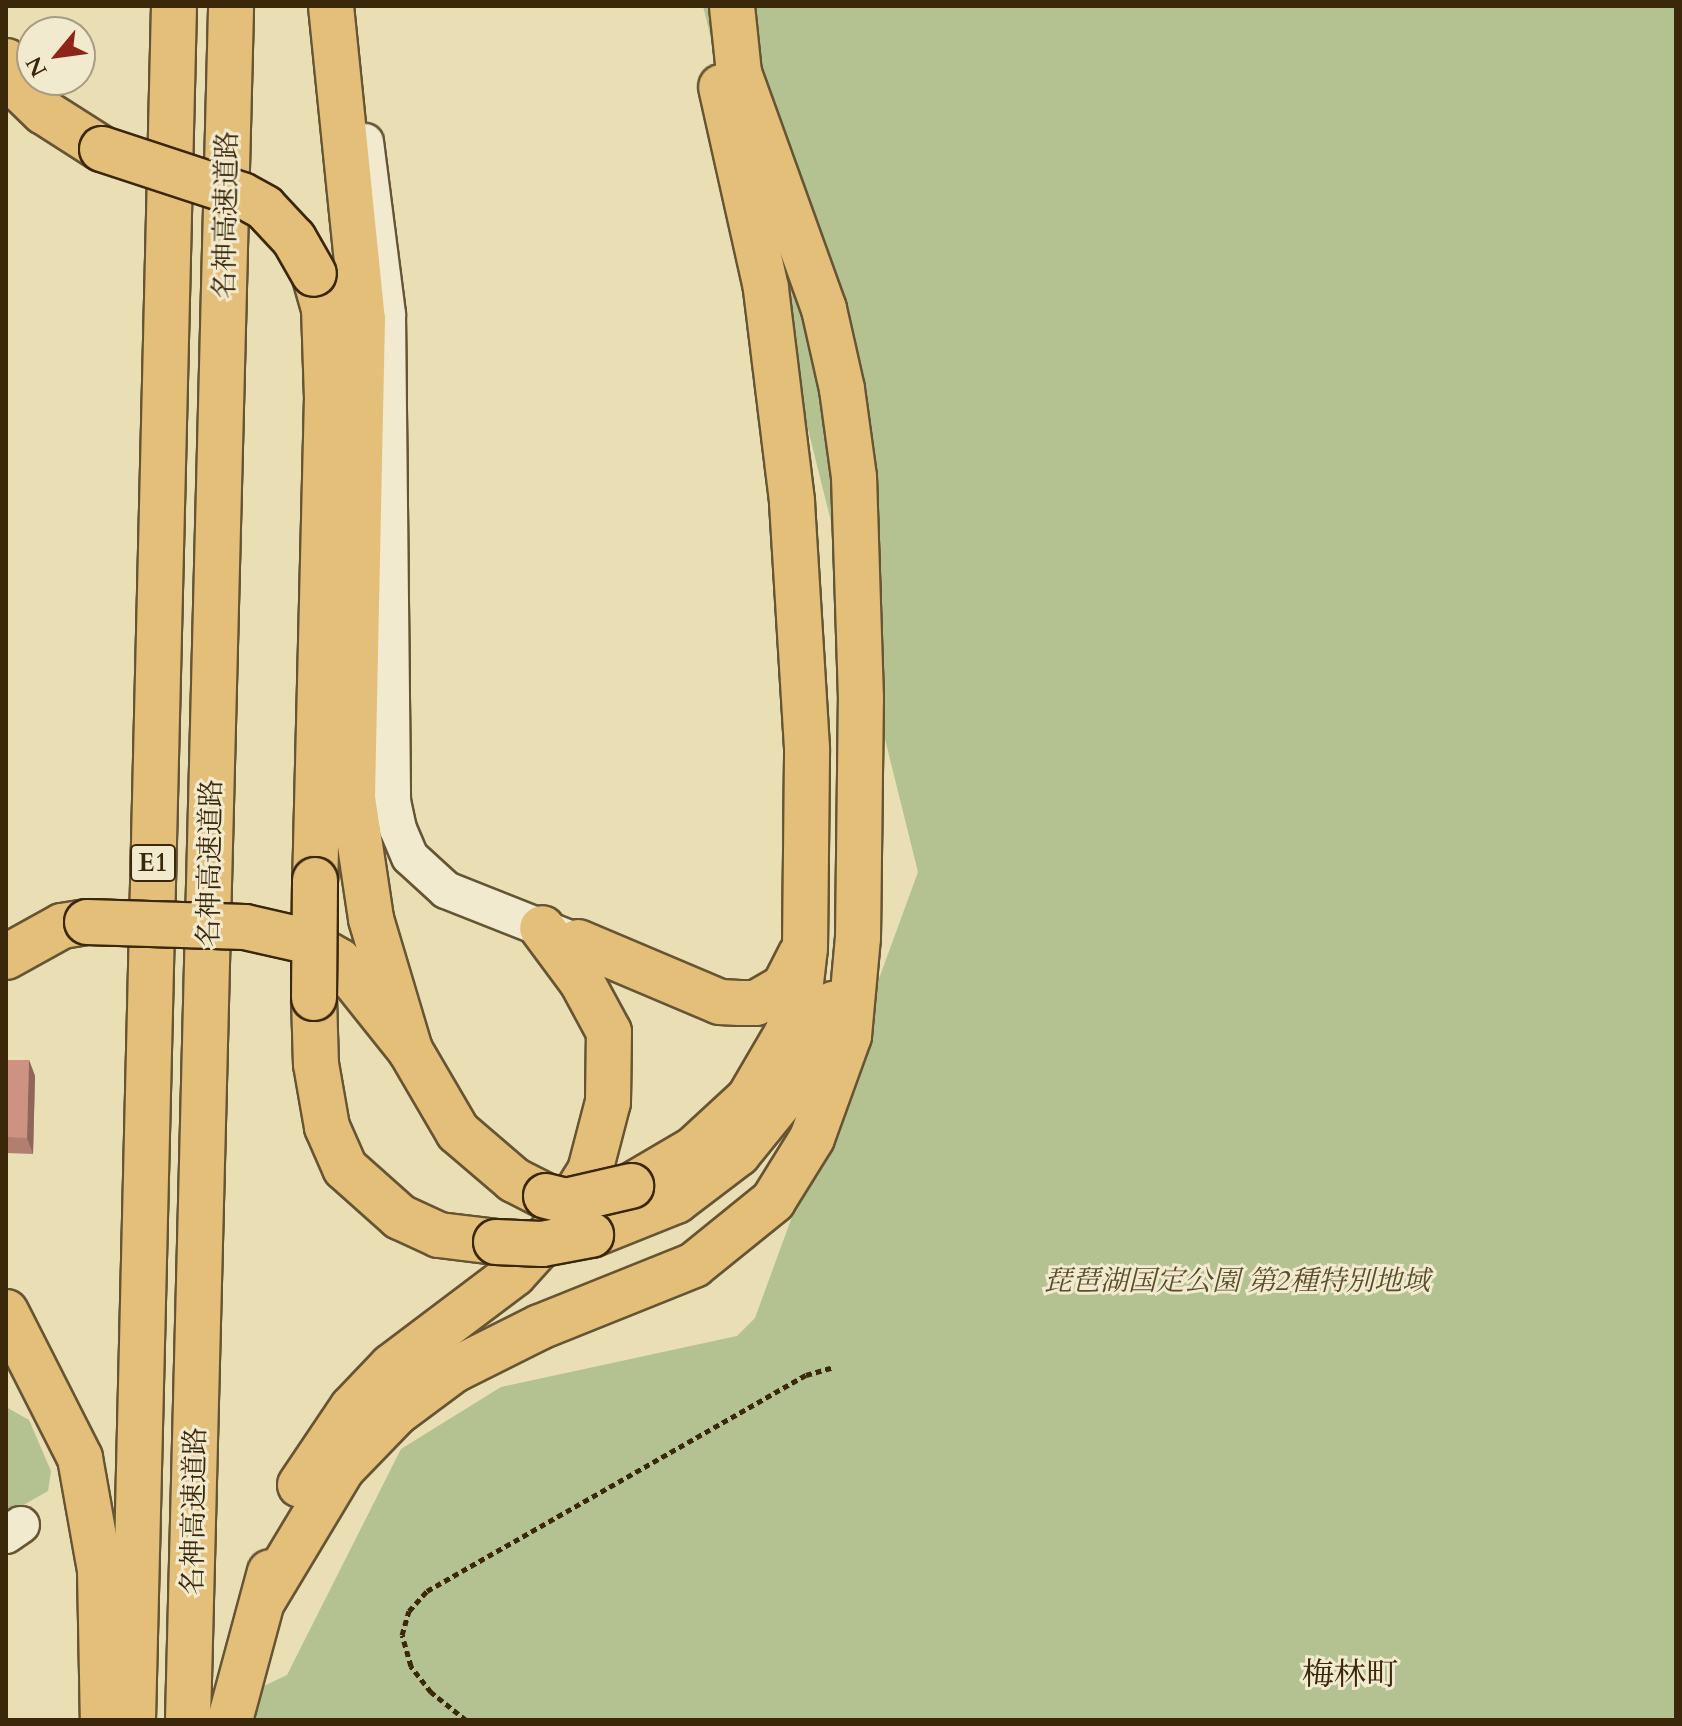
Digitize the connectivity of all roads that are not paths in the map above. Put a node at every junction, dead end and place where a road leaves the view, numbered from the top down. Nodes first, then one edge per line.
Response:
1 (174, 6) edge
2 (231, 6) edge
3 (331, 6) edge
4 (343, 6) edge
5 (709, 6) edge
6 (732, 6) edge
7 (6, 61) edge
8 (6, 921) edge
9 (75, 924) junction
10 (560, 935) junction
11 (858, 938) junction
12 (805, 948) junction
13 (6, 957) edge
14 (410, 1050) junction
15 (6, 1312) edge
16 (264, 1599) junction
17 (103, 1720) edge
18 (133, 1720) edge
19 (188, 1720) edge
20 (230, 1720) edge

1 - 18 highway, 名神高速道路 / E1
2 - 19 highway, 名神高速道路 / E1
3 - 14 highway
4 - 10 lane
5 - 12 highway
6 - 11 highway
7 - 11 highway, bridge
8 - 9 highway
9 - 13 highway
9 - 14 highway, bridge
10 - 12 highway
10 - 16 highway
11 - 16 highway
12 - 14 highway, bridge
15 - 17 highway
16 - 20 highway

